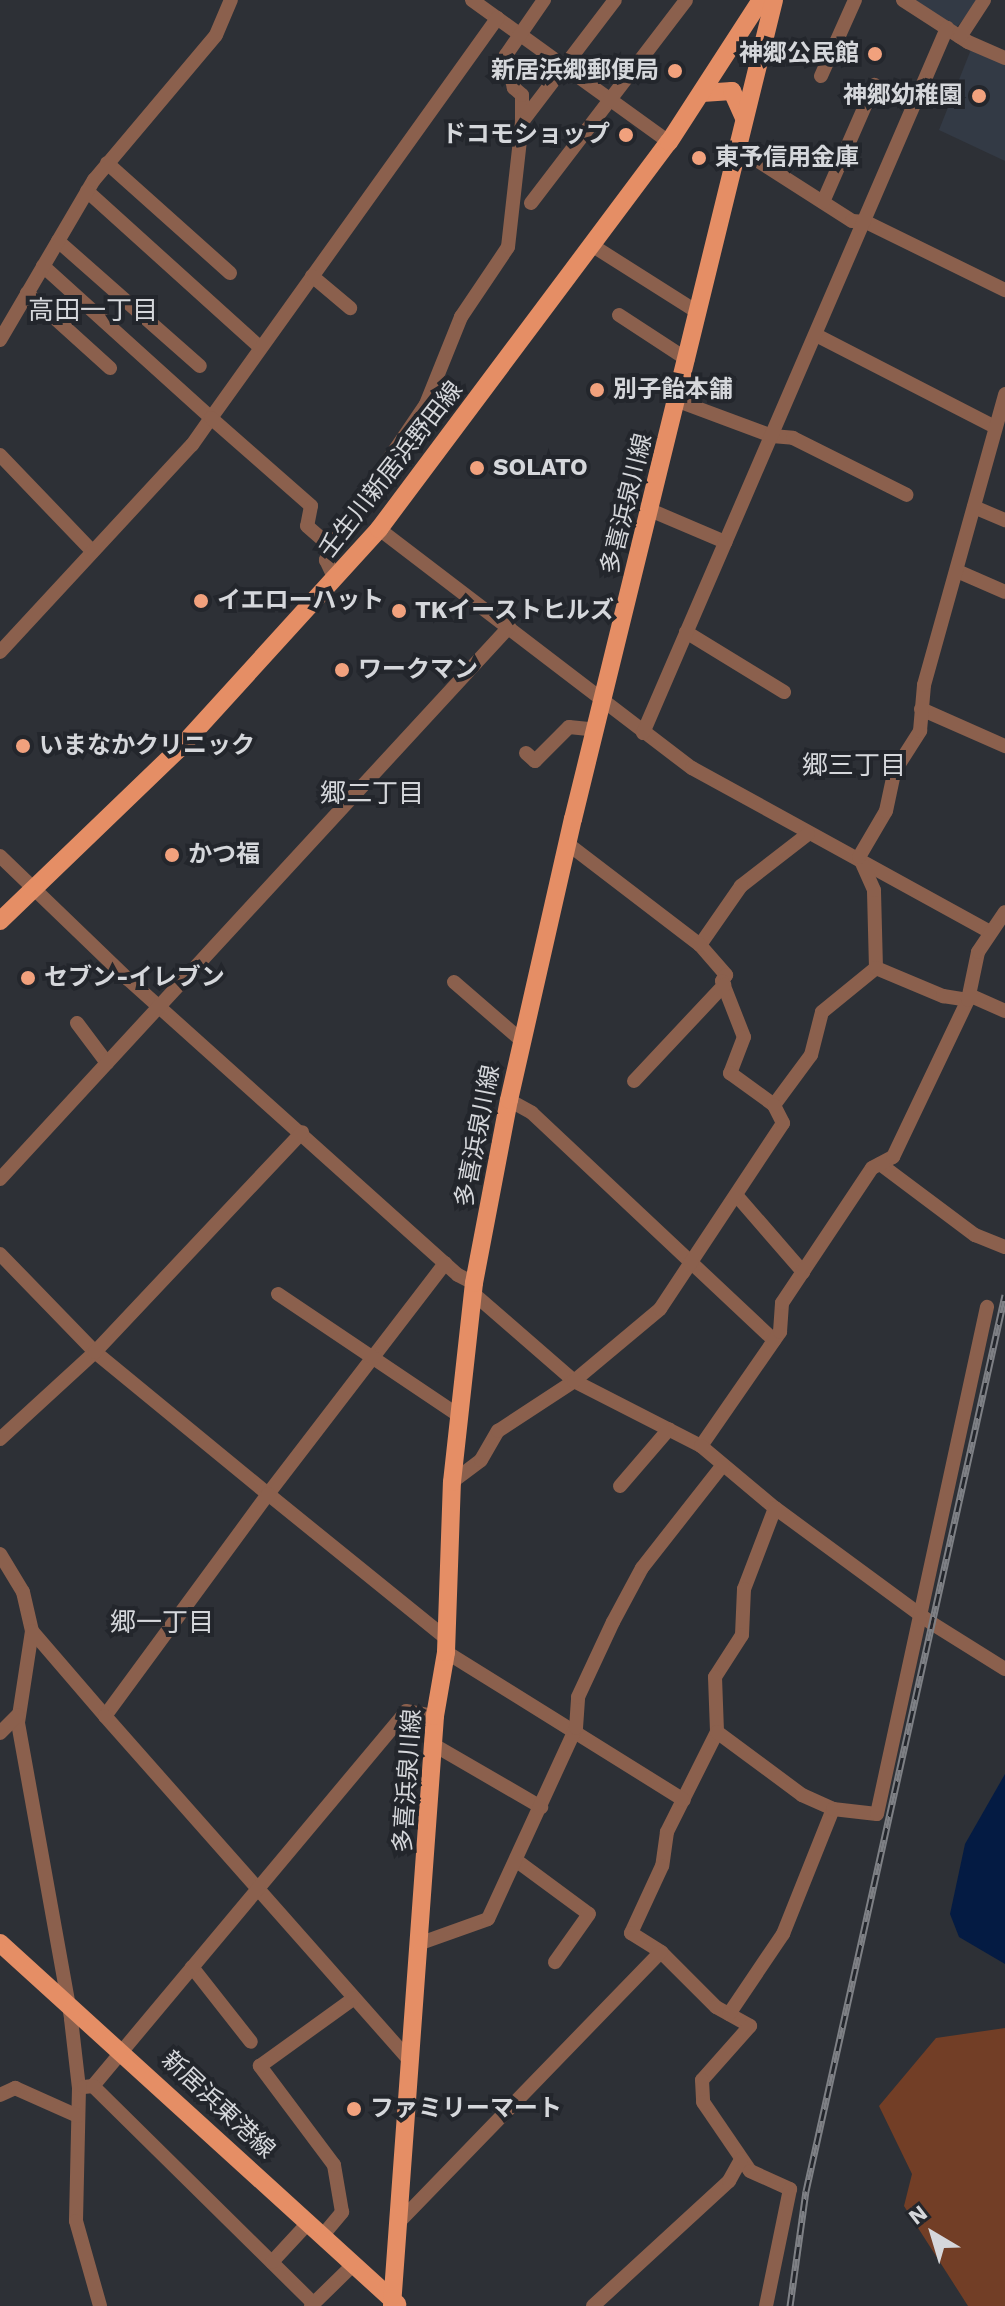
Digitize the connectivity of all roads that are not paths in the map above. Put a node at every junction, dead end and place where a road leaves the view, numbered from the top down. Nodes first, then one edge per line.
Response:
1 (231, 0) edge
2 (472, 0) edge
3 (544, 0) edge
4 (615, 0) edge
5 (686, 0) edge
6 (761, 0) edge
7 (774, 0) edge
8 (855, 0) edge
9 (903, 0) edge
10 (984, 0) edge
11 (497, 18) junction
12 (954, 32) junction
13 (519, 34) junction
14 (1005, 58) edge
15 (565, 67) junction
16 (821, 76) dead end
17 (874, 85) dead end
18 (702, 93) junction
19 (612, 101) junction
20 (745, 121) junction
21 (522, 122) junction
22 (669, 142) junction
23 (738, 148) junction
24 (107, 163) junction
25 (87, 191) junction
26 (823, 202) junction
27 (531, 203) dead end
28 (866, 222) junction
29 (58, 241) junction
30 (593, 246) junction
31 (43, 266) junction
32 (230, 273) dead end
33 (312, 276) junction
34 (1005, 290) edge
35 (27, 293) junction
36 (350, 308) dead end
37 (699, 313) junction
38 (619, 315) dead end
39 (816, 335) junction
40 (0, 340) edge
41 (261, 348) junction
42 (688, 360) junction
43 (200, 366) dead end
44 (110, 368) dead end
45 (1004, 399) edge
46 (678, 401) junction
47 (211, 418) junction
48 (995, 427) junction
49 (772, 436) junction
50 (0, 455) edge
51 (907, 495) dead end
52 (974, 507) junction
53 (650, 510) junction
54 (1005, 520) edge
55 (379, 529) junction
56 (725, 542) junction
57 (330, 546) junction
58 (92, 551) junction
59 (957, 571) junction
60 (335, 579) junction
61 (1005, 592) edge
62 (509, 627) junction
63 (686, 632) junction
64 (0, 652) edge
65 (784, 692) dead end
66 (604, 701) junction
67 (921, 709) junction
68 (596, 730) junction
69 (643, 733) junction
70 (1005, 746) edge
71 (526, 753) dead end
72 (808, 834) junction
73 (568, 844) junction
74 (0, 856) edge
75 (858, 860) junction
76 (38, 889) junction
77 (1005, 912) edge
78 (0, 921) edge
79 (990, 932) junction
80 (700, 945) junction
81 (876, 968) junction
82 (454, 982) dead end
83 (724, 985) junction
84 (968, 998) junction
85 (161, 1004) junction
86 (1005, 1011) edge
87 (77, 1023) dead end
88 (522, 1041) junction
89 (107, 1063) junction
90 (634, 1081) dead end
91 (509, 1100) junction
92 (774, 1105) junction
93 (302, 1132) junction
94 (880, 1164) junction
95 (0, 1179) edge
96 (737, 1196) junction
97 (1005, 1247) edge
98 (0, 1254) edge
99 (690, 1262) junction
100 (445, 1263) junction
101 (803, 1272) junction
102 (474, 1288) junction
103 (278, 1294) dead end
104 (987, 1307) dead end
105 (774, 1340) junction
106 (95, 1352) junction
107 (374, 1358) junction
108 (574, 1381) junction
109 (461, 1417) junction
110 (669, 1429) junction
111 (0, 1439) edge
112 (701, 1446) junction
113 (722, 1466) junction
114 (452, 1482) junction
115 (620, 1486) dead end
116 (268, 1494) junction
117 (775, 1508) junction
118 (0, 1554) edge
119 (919, 1614) junction
120 (32, 1631) junction
121 (446, 1645) junction
122 (1005, 1669) edge
123 (18, 1715) junction
124 (105, 1716) junction
125 (435, 1716) junction
126 (576, 1728) junction
127 (717, 1732) junction
128 (0, 1733) edge
129 (434, 1745) junction
130 (684, 1800) junction
131 (541, 1807) junction
132 (833, 1809) junction
133 (517, 1861) junction
134 (257, 1890) junction
135 (0, 1943) edge
136 (421, 1943) junction
137 (661, 1952) junction
138 (555, 1962) dead end
139 (192, 1967) junction
140 (353, 1999) junction
141 (67, 2005) junction
142 (729, 2014) junction
143 (251, 2042) dead end
144 (122, 2050) junction
145 (411, 2062) junction
146 (86, 2087) junction
147 (0, 2095) edge
148 (78, 2116) junction
149 (741, 2159) junction
150 (401, 2220) junction
151 (316, 2228) junction
152 (272, 2262) junction
153 (354, 2264) junction
154 (395, 2304) edge
155 (313, 2305) edge
156 (100, 2306) edge
157 (593, 2306) edge
158 (766, 2306) edge

1 - 24 street
2 - 11 street
3 - 13 street
4 - 15 street
5 - 19 street
6 - 18 main road, 壬生川新居浜野田線
7 - 20 main road, 多喜浜泉川線
8 - 16 street
9 - 12 street
10 - 12 street
11 - 13 street
11 - 33 street
12 - 14 street
12 - 28 street
13 - 15 street
13 - 21 street
15 - 19 street
15 - 21 street
17 - 26 street
18 - 20 main road
18 - 22 main road, 壬生川新居浜野田線
19 - 22 street
19 - 27 street
20 - 23 main road, 多喜浜泉川線
21 - 57 street
22 - 30 main road, 壬生川新居浜野田線
23 - 26 street
23 - 37 main road, 多喜浜泉川線
24 - 25 street
24 - 32 street
25 - 29 street
25 - 41 street
26 - 28 street
28 - 34 street
28 - 39 street
29 - 31 street
29 - 43 street
30 - 37 street
30 - 55 main road, 壬生川新居浜野田線
31 - 35 street
31 - 47 street
33 - 36 street
33 - 41 street
35 - 40 street
35 - 44 street
37 - 42 main road, 多喜浜泉川線
38 - 42 street
39 - 48 street
39 - 49 street
41 - 47 street
42 - 46 main road, 多喜浜泉川線
45 - 48 street
46 - 49 street
46 - 53 main road, 多喜浜泉川線
47 - 57 street
47 - 58 street
48 - 52 street
49 - 51 street
49 - 56 street
50 - 58 street
52 - 54 street
52 - 59 street
53 - 56 street
53 - 66 main road, 多喜浜泉川線
55 - 60 main road, 壬生川新居浜野田線
55 - 62 street
56 - 63 street
57 - 60 street
58 - 64 street
59 - 61 street
59 - 67 street
60 - 76 main road, 壬生川新居浜野田線
62 - 66 street
62 - 85 street
63 - 65 street
63 - 69 street
66 - 68 main road, 多喜浜泉川線
66 - 69 street
67 - 70 street
67 - 75 street
68 - 71 street
68 - 73 main road, 多喜浜泉川線
69 - 72 street
72 - 75 street
72 - 80 street
73 - 80 street
73 - 88 main road, 多喜浜泉川線
74 - 76 street
75 - 79 street
75 - 81 street
76 - 78 main road, 壬生川新居浜野田線
76 - 85 street
77 - 79 street
79 - 84 street
80 - 83 street
81 - 84 street
81 - 92 street
82 - 88 street
83 - 90 street
83 - 92 street
84 - 86 street
84 - 94 street
85 - 89 street
85 - 93 street
87 - 89 street
88 - 91 main road, 多喜浜泉川線
89 - 95 street
91 - 99 street
91 - 102 main road, 多喜浜泉川線
92 - 96 street
93 - 100 street
93 - 106 street
94 - 97 street
94 - 101 street
96 - 99 street
96 - 101 street
98 - 106 street
99 - 105 street
99 - 108 street
100 - 102 street
100 - 107 street
101 - 105 street
102 - 108 street
102 - 109 main road, 多喜浜泉川線
103 - 107 street
104 - 119 street
105 - 112 street
106 - 111 street
106 - 116 street
107 - 109 street
107 - 116 street
108 - 110 street
108 - 114 street
109 - 114 main road, 多喜浜泉川線
110 - 112 street
110 - 115 street
112 - 113 street
113 - 117 street
113 - 126 street
114 - 121 main road, 多喜浜泉川線
116 - 121 street
116 - 124 street
117 - 119 street
117 - 127 street
118 - 120 street
119 - 122 street
119 - 132 street
120 - 123 street
120 - 124 street
121 - 125 main road, 多喜浜泉川線
121 - 126 street
123 - 128 street
123 - 141 street
124 - 134 street
125 - 129 main road, 多喜浜泉川線
125 - 134 street
126 - 130 street
126 - 131 street
127 - 130 street
127 - 132 street
129 - 131 street
129 - 136 main road, 多喜浜泉川線
130 - 137 street
131 - 133 street
132 - 142 street
133 - 136 street
133 - 138 street
134 - 139 street
134 - 140 street
135 - 141 main road, 新居浜東港線
136 - 145 main road, 多喜浜泉川線
137 - 142 street
137 - 150 street
139 - 143 street
139 - 144 street
140 - 145 street
140 - 151 street
141 - 144 main road, 新居浜東港線
141 - 146 street
142 - 149 street
144 - 146 street
144 - 151 main road, 新居浜東港線
145 - 150 main road, 多喜浜泉川線
146 - 148 street
146 - 152 street
147 - 148 street
148 - 156 street
149 - 157 street
149 - 158 street
150 - 154 main road, 多喜浜泉川線
151 - 152 street
151 - 153 main road, 新居浜東港線
152 - 155 street
153 - 154 main road, 新居浜東港線
153 - 155 street

